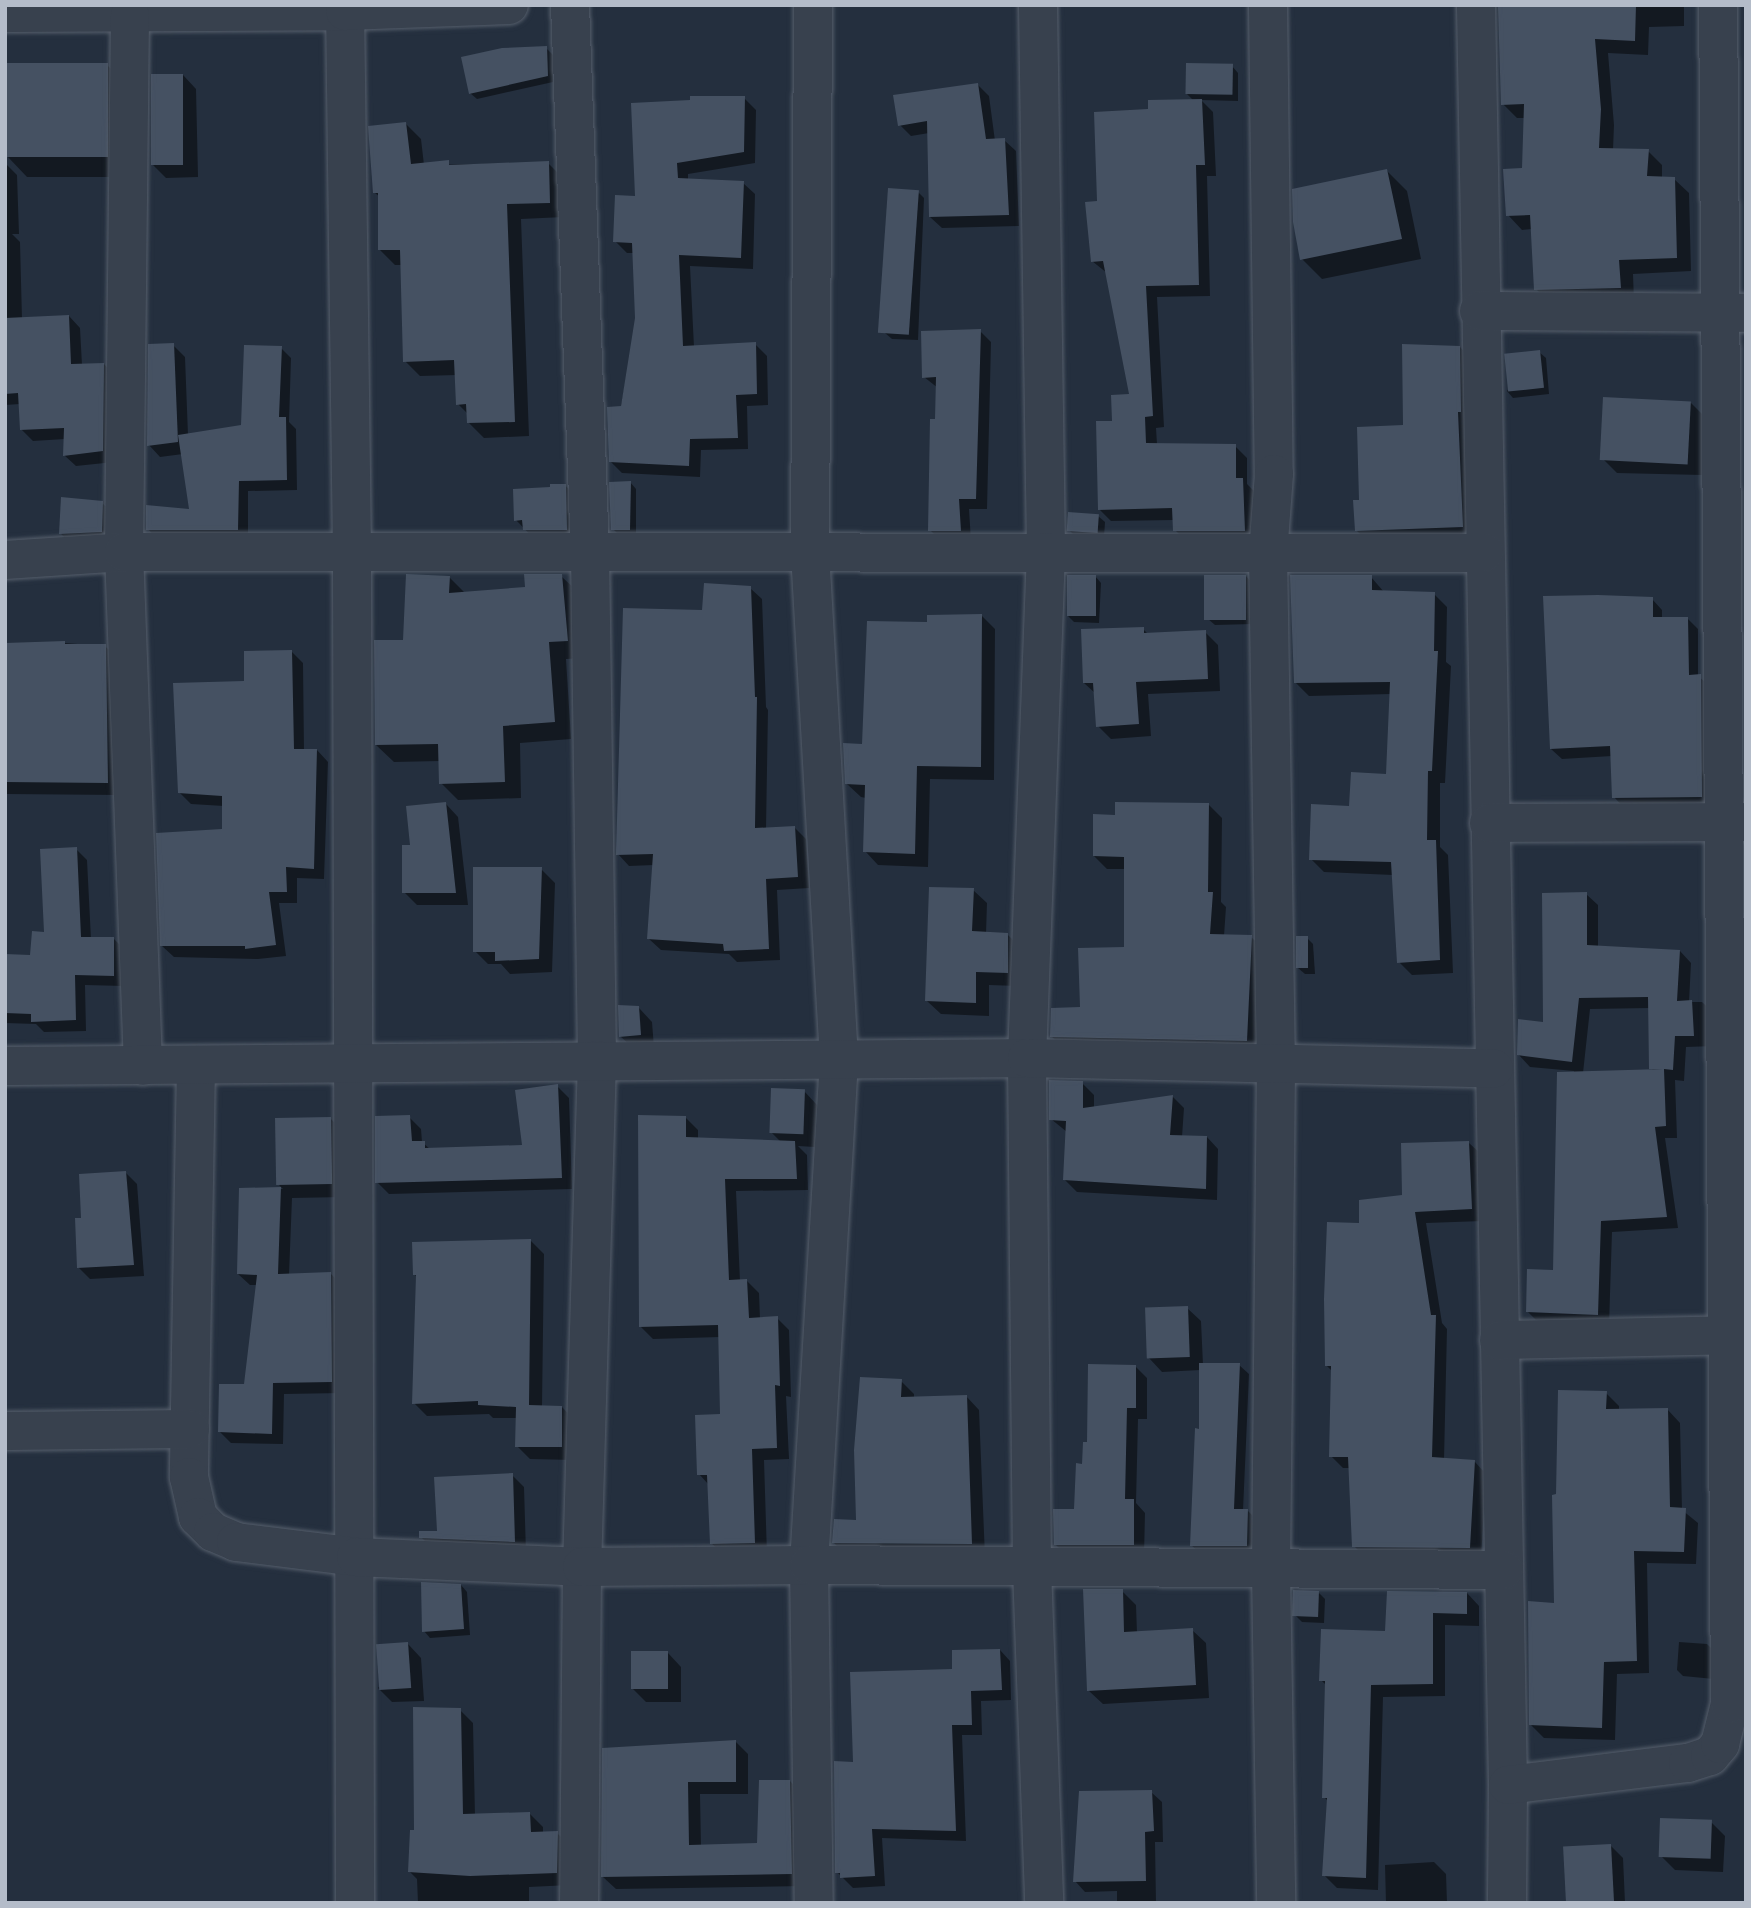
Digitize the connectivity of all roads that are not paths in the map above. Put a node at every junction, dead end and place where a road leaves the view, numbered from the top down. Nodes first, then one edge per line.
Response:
1 (509, 5) edge
2 (570, 5) edge
3 (813, 5) edge
4 (1038, 5) edge
5 (1268, 5) edge
6 (1476, 5) edge
7 (1718, 5) edge
8 (345, 8) edge
9 (5, 13) edge
10 (130, 15) junction
11 (1479, 311) junction
12 (1732, 313) edge
13 (124, 552) junction
14 (352, 552) junction
15 (590, 552) junction
16 (810, 552) junction
17 (1046, 552) junction
18 (1268, 553) junction
19 (1484, 553) junction
20 (5, 560) edge
21 (1734, 822) edge
22 (1489, 823) junction
23 (1027, 1058) junction
24 (597, 1060) junction
25 (839, 1060) junction
26 (196, 1065) junction
27 (5, 1066) edge
28 (143, 1066) junction
29 (355, 1066) junction
30 (1276, 1066) junction
31 (1494, 1069) junction
32 (1735, 1180) edge
33 (1736, 1336) edge
34 (1499, 1340) junction
35 (190, 1429) junction
36 (5, 1432) edge
37 (356, 1557) junction
38 (809, 1565) junction
39 (582, 1567) junction
40 (1032, 1569) junction
41 (1271, 1570) junction
42 (1504, 1570) junction
43 (1738, 1681) edge
44 (1508, 1785) junction
45 (355, 1903) edge
46 (579, 1903) edge
47 (814, 1903) edge
48 (1044, 1903) edge
49 (1276, 1903) edge
50 (1507, 1903) edge

1 - 8 street
2 - 15 street
3 - 16 street
4 - 17 street
5 - 18 street
6 - 11 street
7 - 12 street
8 - 10 street
8 - 14 street
9 - 10 street
10 - 13 street
11 - 12 street
11 - 19 street
12 - 21 street
13 - 14 street
13 - 20 street
13 - 28 street
14 - 15 street
14 - 29 street
15 - 16 street
15 - 24 street
16 - 17 street
16 - 25 street
17 - 18 street
17 - 23 street
18 - 19 street
18 - 30 street
19 - 22 street
21 - 22 street
21 - 32 street
22 - 31 street
23 - 25 street
23 - 30 street
23 - 40 street
24 - 25 street
24 - 29 street
24 - 39 street
25 - 38 street
26 - 28 street
26 - 29 street
26 - 35 street
27 - 28 street
29 - 37 street
30 - 31 street
30 - 41 street
31 - 34 street
32 - 33 street
33 - 34 street
33 - 43 street
34 - 42 street
35 - 36 street
35 - 37 street
37 - 39 street
37 - 45 street
38 - 39 street
38 - 40 street
38 - 47 street
39 - 46 street
40 - 41 street
40 - 48 street
41 - 42 street
41 - 49 street
42 - 44 street
43 - 44 street
44 - 50 street

